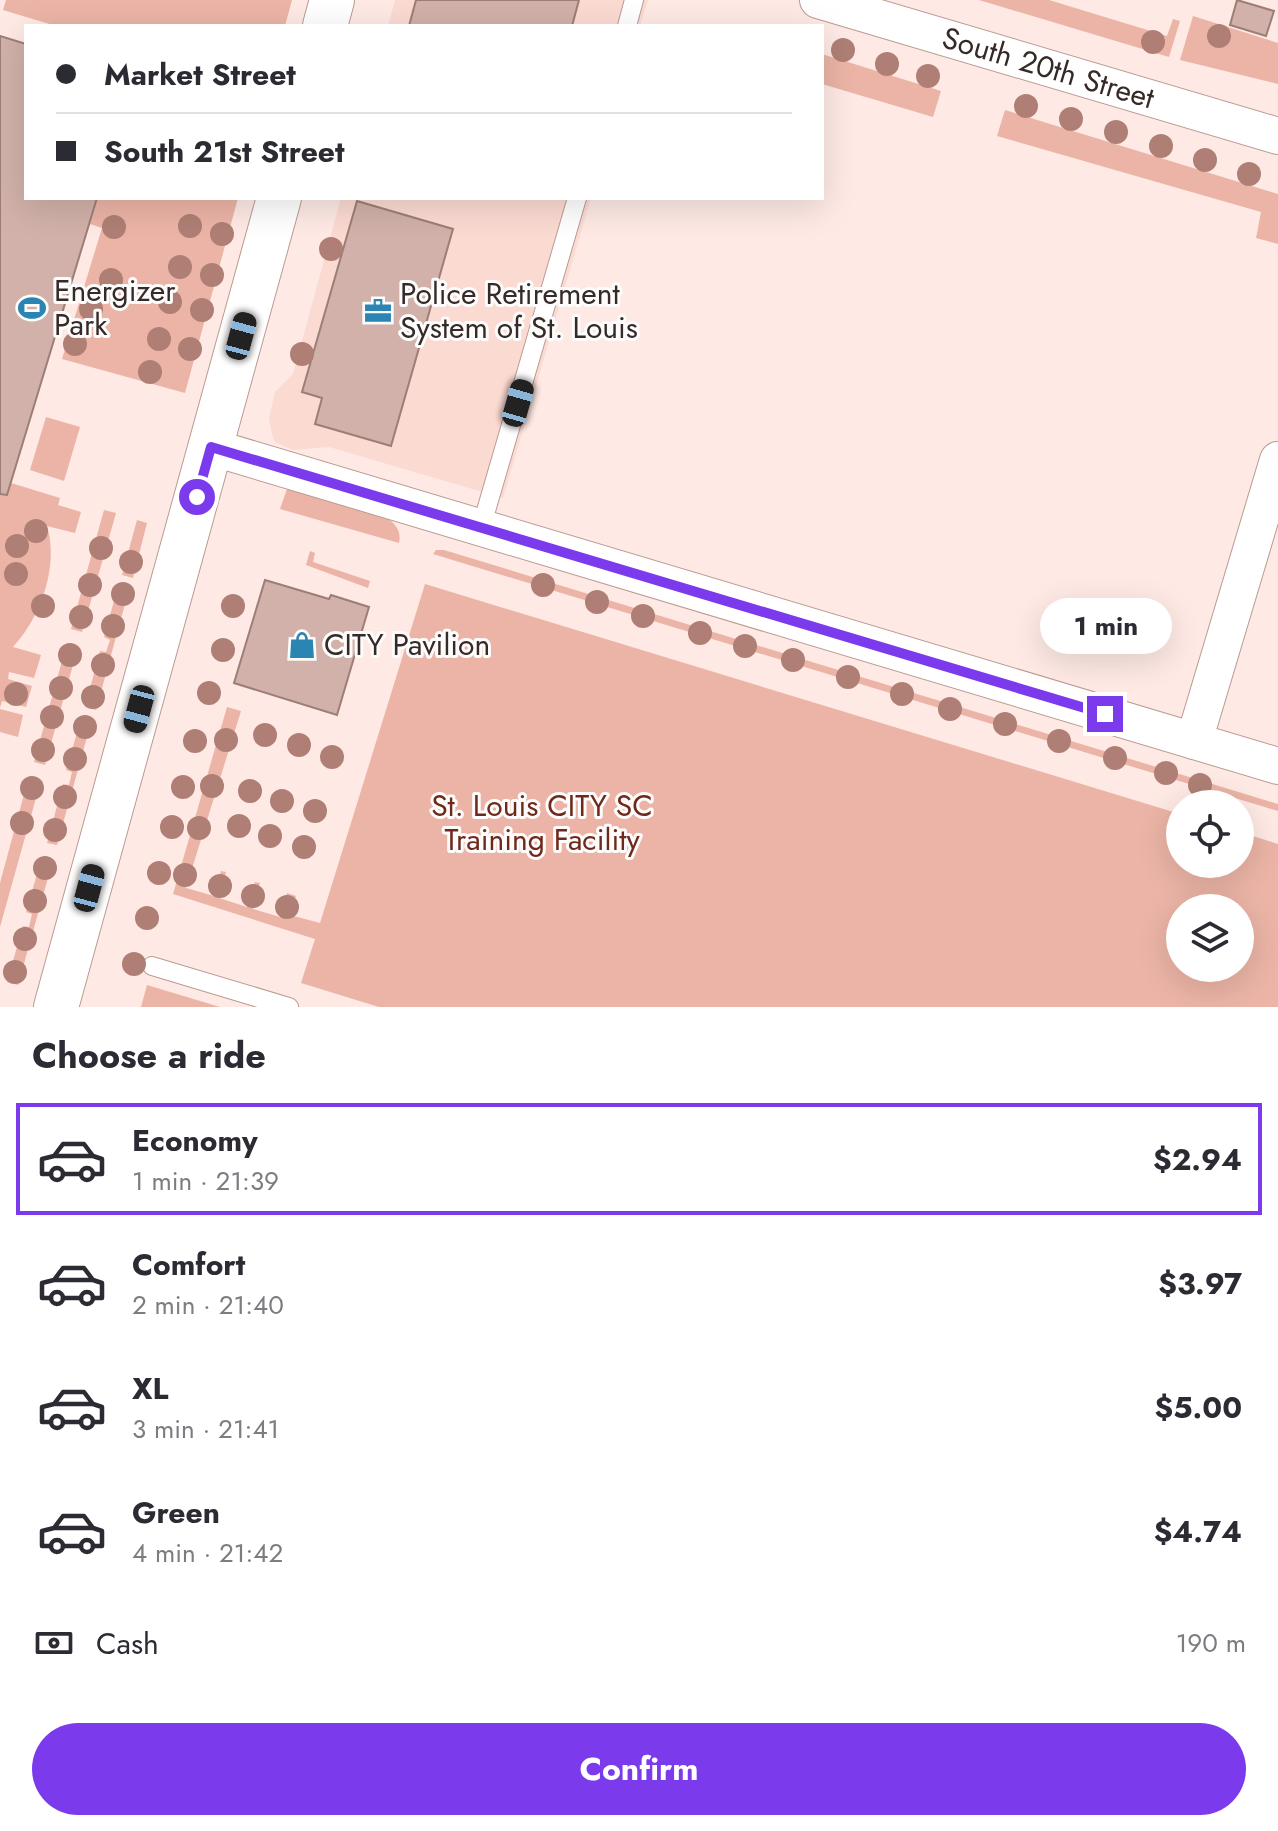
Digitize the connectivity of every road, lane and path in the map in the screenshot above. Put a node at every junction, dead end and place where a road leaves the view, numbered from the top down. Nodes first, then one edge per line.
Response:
1 (332, 0) edge
2 (634, 0) edge
3 (818, 0) edge
4 (326, 24) edge
5 (628, 24) edge
6 (1278, 136) edge
7 (278, 200) edge
8 (576, 200) edge
9 (211, 447) junction
10 (1278, 460) edge
11 (481, 528) junction
12 (1194, 741) junction
13 (1278, 766) edge
14 (152, 966) dead end
15 (56, 1007) edge
16 (289, 1007) edge

1 - 4 main road
2 - 5 lane
3 - 6 street, South 20th Street
7 - 9 main road
8 - 11 lane
9 - 11 street
9 - 15 main road
10 - 12 street
11 - 12 street
12 - 13 street
14 - 16 lane

